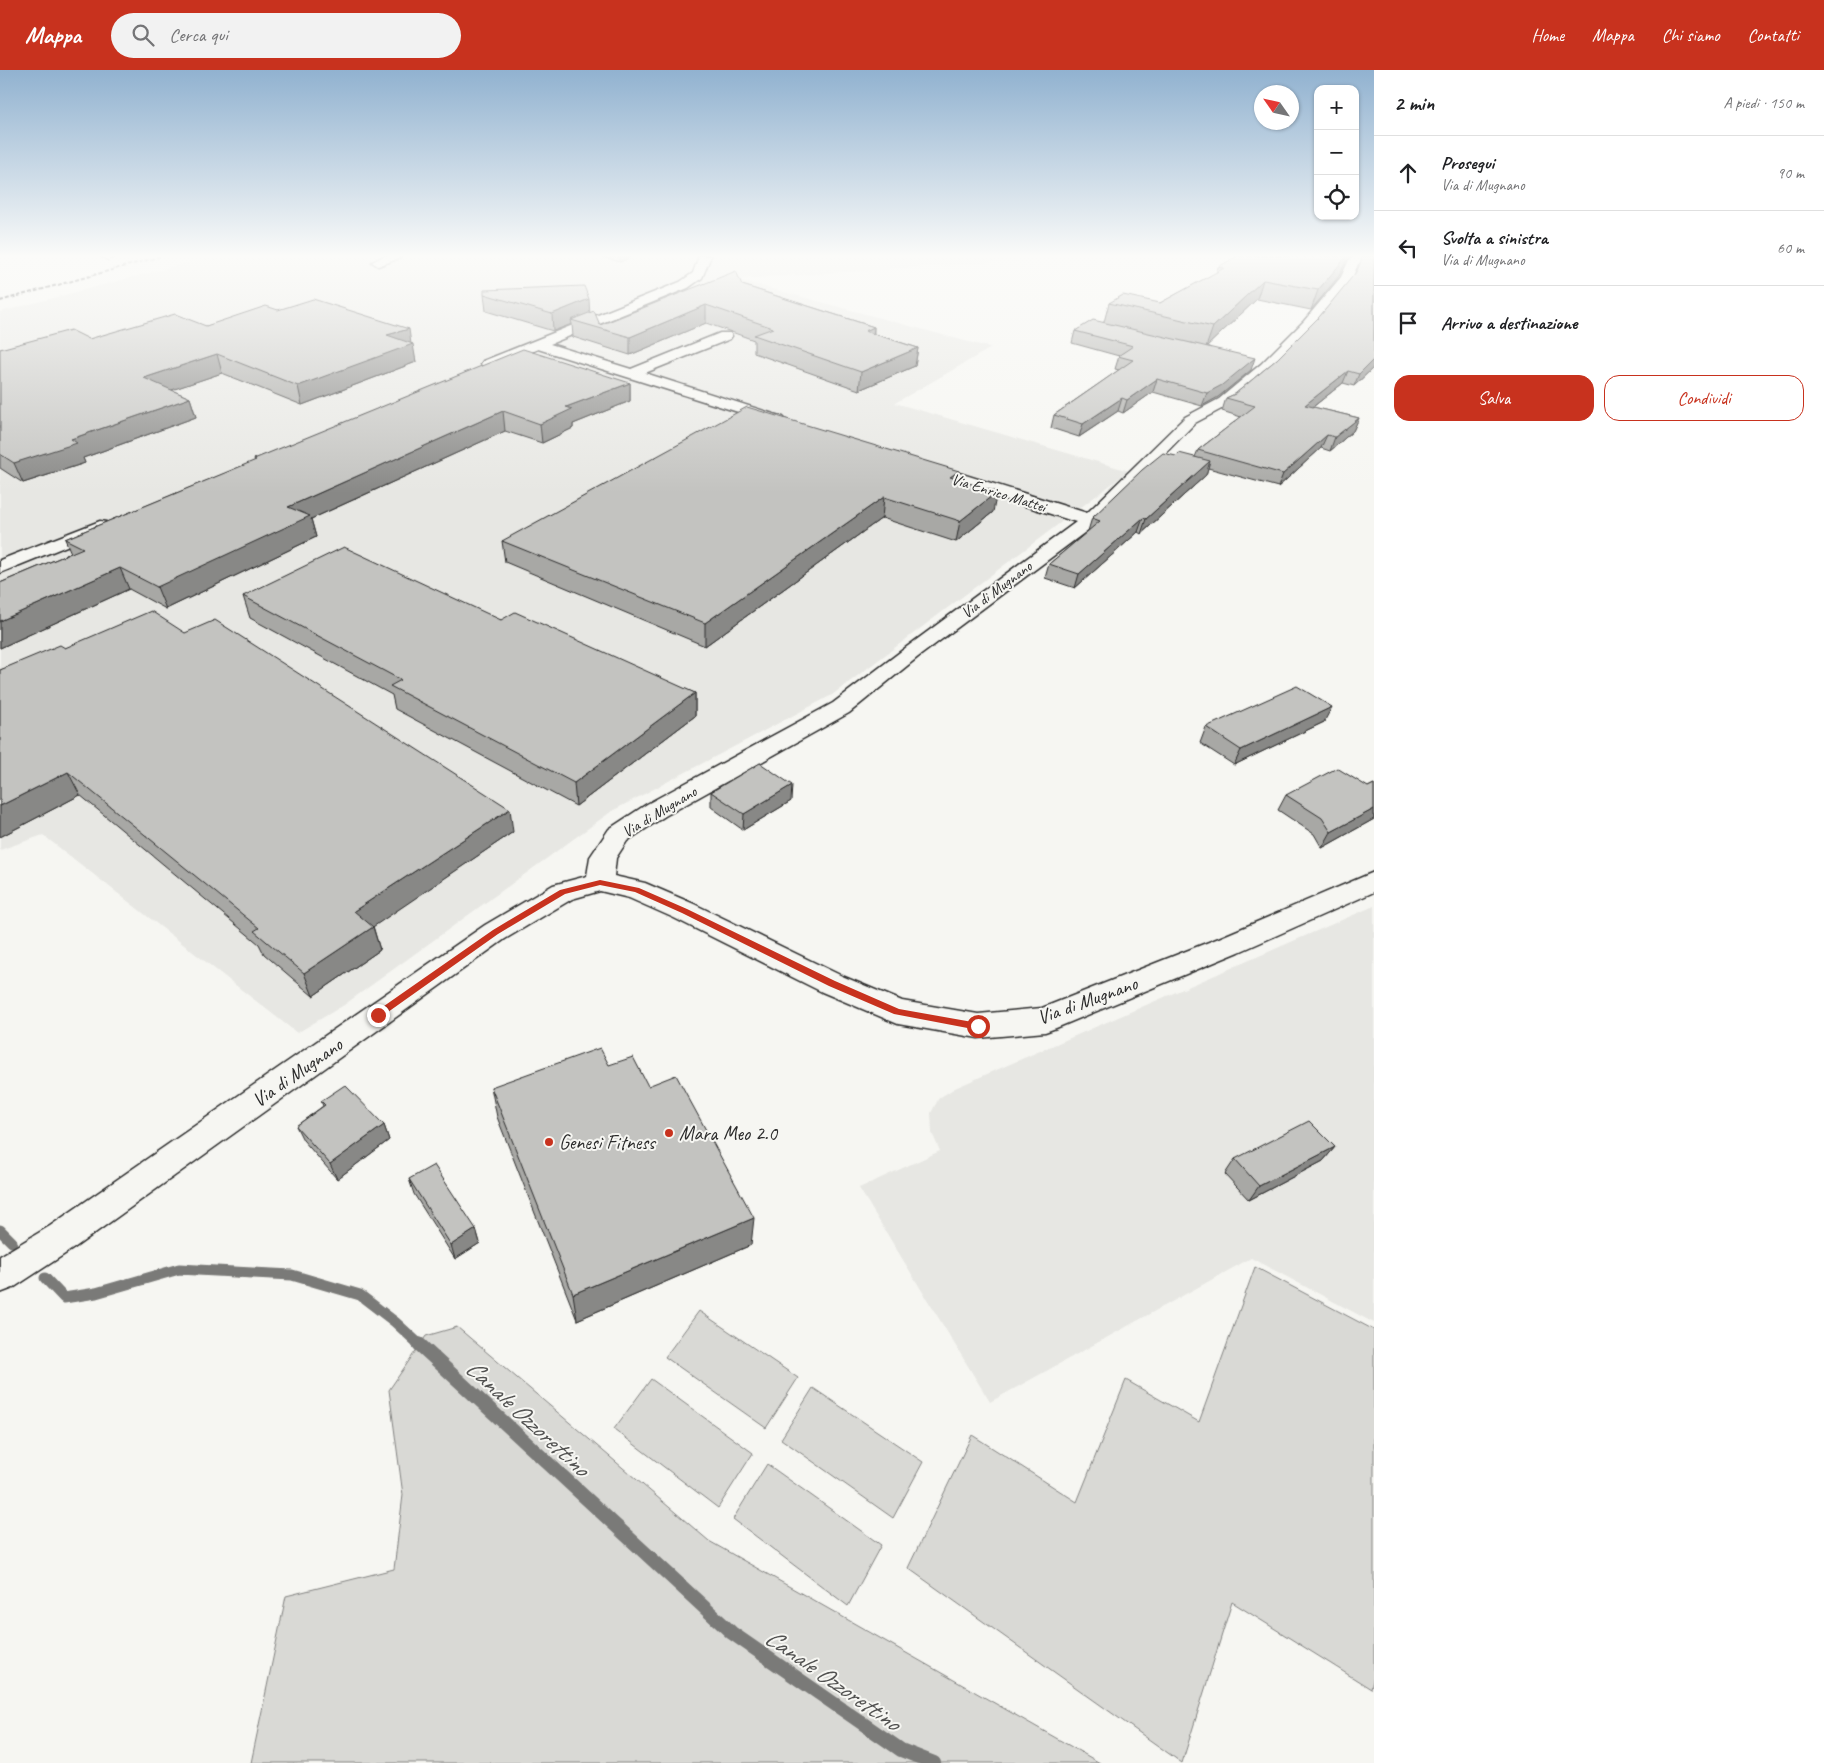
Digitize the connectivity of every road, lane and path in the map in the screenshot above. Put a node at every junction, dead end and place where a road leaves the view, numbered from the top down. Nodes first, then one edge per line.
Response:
1 (559, 335) edge
2 (1298, 335) edge
3 (725, 336) dead end
4 (536, 344) junction
5 (1247, 362) edge
6 (1266, 367) junction
7 (473, 370) edge
8 (632, 374) junction
9 (795, 426) edge
10 (905, 462) edge
11 (117, 518) edge
12 (1090, 520) junction
13 (0, 567) edge
14 (1374, 881) edge
15 (600, 882) junction
16 (0, 1276) edge

1 - 4 street
2 - 6 street, Via di Mugnano
3 - 8 street
4 - 7 street
4 - 8 street
5 - 6 street
6 - 12 street, Via di Mugnano
8 - 9 street
10 - 12 street, Via Enrico Mattei
11 - 13 street
12 - 15 street, Via di Mugnano
14 - 15 street, Via di Mugnano
15 - 16 street, Via di Mugnano

